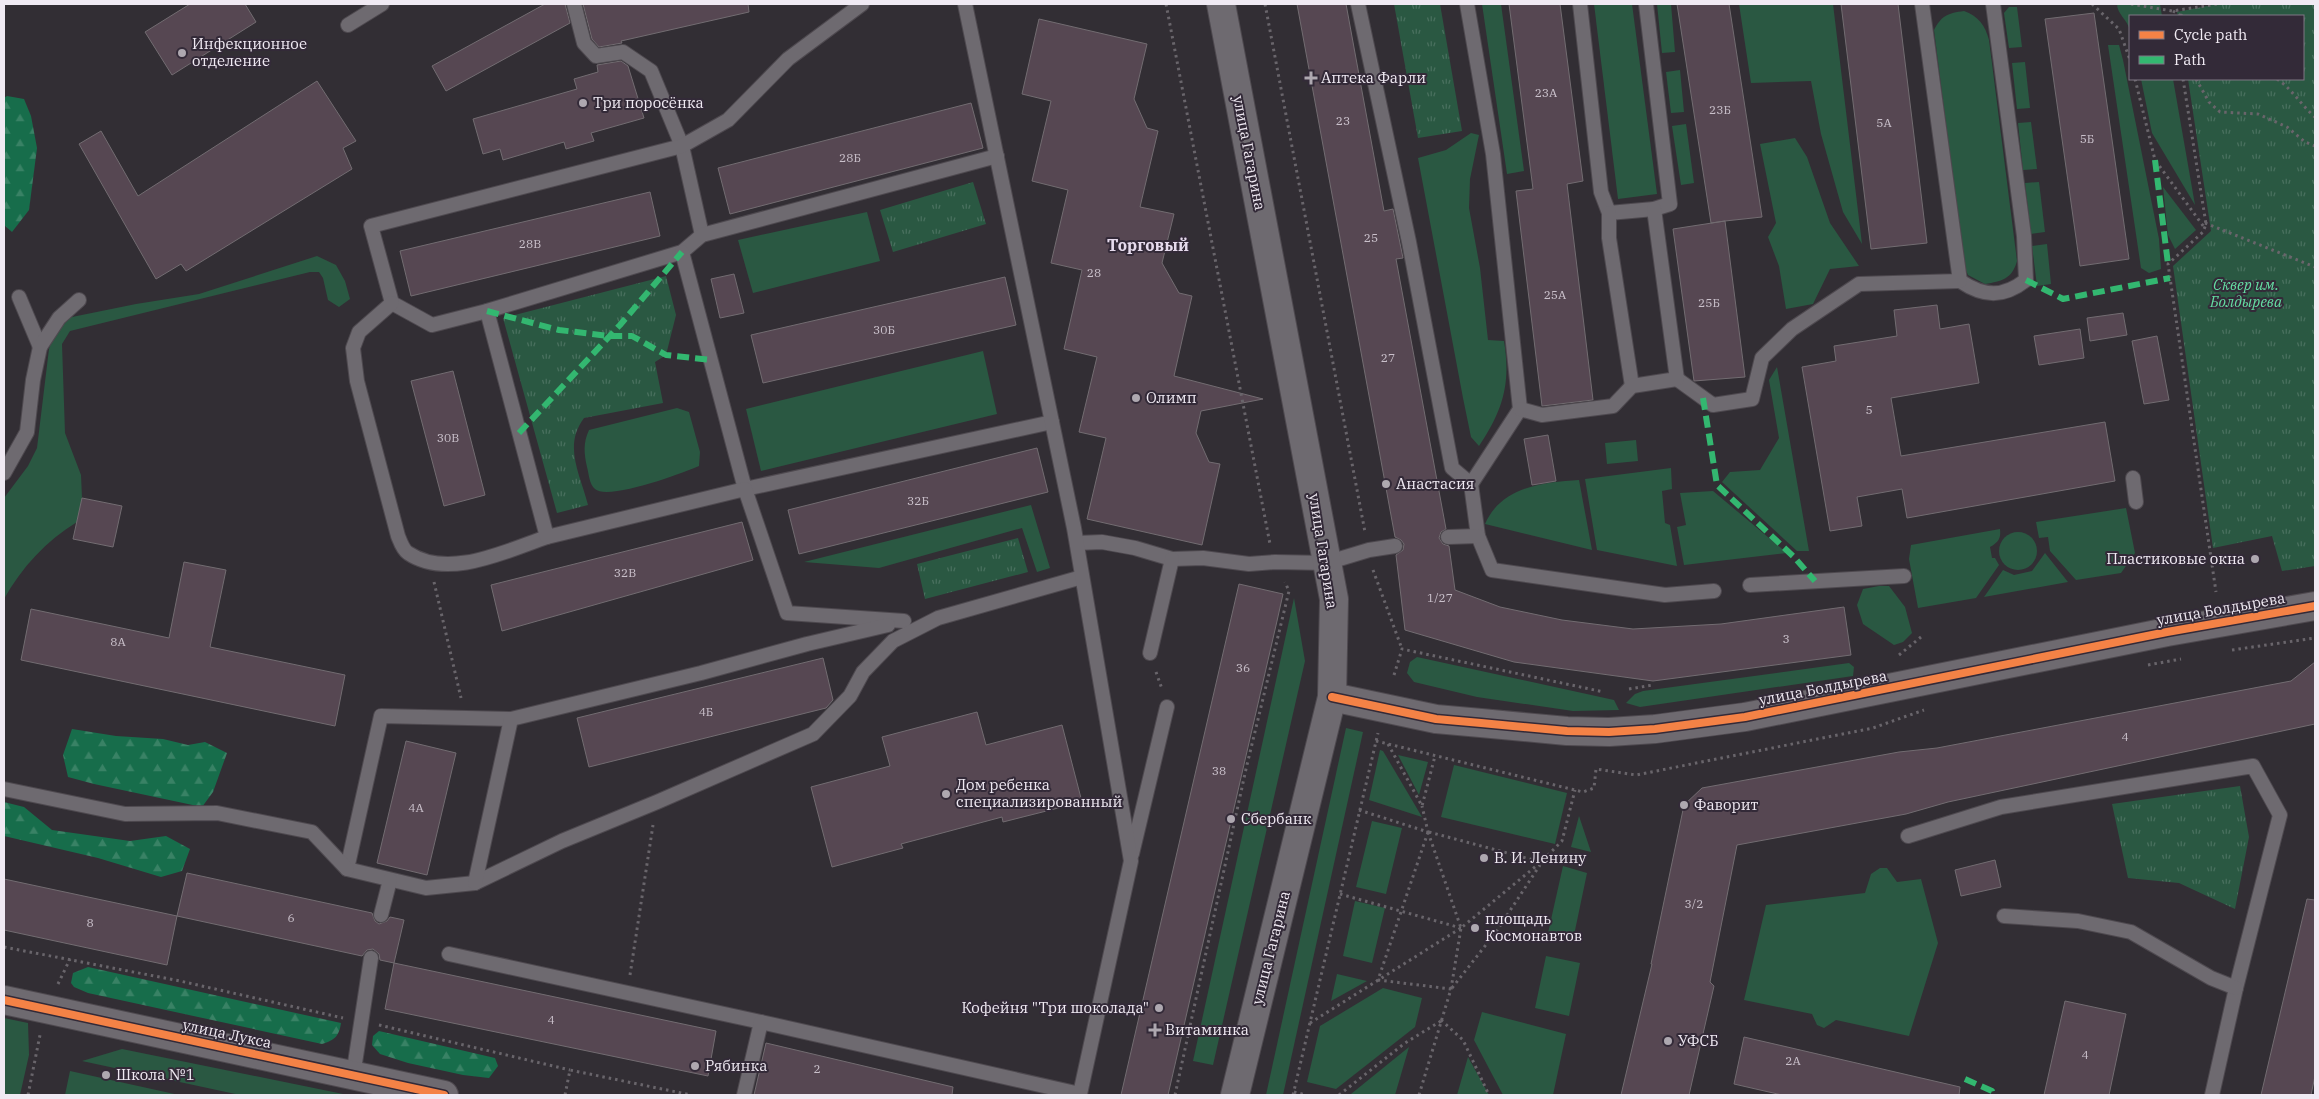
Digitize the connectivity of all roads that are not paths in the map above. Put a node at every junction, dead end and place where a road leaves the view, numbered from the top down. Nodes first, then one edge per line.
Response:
1 (382, 4) edge
2 (574, 4) edge
3 (862, 4) edge
4 (965, 4) edge
5 (1221, 4) edge
6 (1358, 4) edge
7 (1467, 4) edge
8 (1580, 4) edge
9 (1646, 4) edge
10 (1922, 4) edge
11 (1993, 4) edge
12 (348, 25) dead end
13 (682, 146) junction
14 (997, 156) junction
15 (1654, 209) junction
16 (1609, 213) junction
17 (702, 235) junction
18 (682, 252) junction
19 (1960, 281) junction
20 (19, 297) dead end
21 (79, 300) dead end
22 (392, 303) junction
23 (486, 311) junction
24 (40, 347) junction
25 (1677, 379) junction
26 (1632, 386) junction
27 (1520, 409) junction
28 (1052, 422) junction
29 (4, 473) edge
30 (2133, 478) dead end
31 (1471, 484) junction
32 (744, 489) junction
33 (2136, 502) dead end
34 (1478, 536) junction
35 (546, 537) junction
36 (1448, 538) dead end
37 (1077, 543) junction
38 (1395, 546) dead end
39 (1172, 560) junction
40 (1326, 562) junction
41 (1904, 576) dead end
42 (1082, 577) junction
43 (1750, 585) dead end
44 (1714, 591) dead end
45 (2315, 606) edge
46 (938, 618) junction
47 (904, 621) junction
48 (1150, 653) road end
49 (1332, 697) junction
50 (1167, 707) road end
51 (511, 719) junction
52 (4, 789) edge
53 (1908, 836) dead end
54 (1131, 861) junction
55 (347, 869) junction
56 (390, 880) junction
57 (475, 883) junction
58 (381, 915) dead end
59 (2004, 916) dead end
60 (449, 954) dead end
61 (371, 958) dead end
62 (2236, 988) junction
63 (4, 1000) edge
64 (761, 1022) junction
65 (353, 1076) junction
66 (444, 1095) edge
67 (744, 1095) edge
68 (1235, 1095) edge
69 (2212, 1095) edge

1 - 12 lane
2 - 13 lane
3 - 13 lane
4 - 14 lane
5 - 40 street, улица Гагарина
6 - 31 lane
7 - 27 lane
8 - 16 lane
9 - 15 lane
10 - 19 lane
11 - 19 lane
13 - 17 lane
13 - 22 lane
14 - 17 lane
14 - 28 lane
15 - 16 lane
15 - 25 lane
16 - 26 lane
17 - 18 lane
18 - 23 lane
18 - 32 lane
19 - 25 lane
20 - 24 lane
21 - 24 lane
22 - 23 lane
22 - 35 lane
23 - 35 lane
24 - 29 lane
25 - 26 lane
26 - 27 lane
27 - 31 lane
28 - 32 lane
28 - 37 lane
30 - 33 lane
31 - 34 lane
32 - 35 lane
32 - 47 lane
34 - 36 lane
34 - 44 lane
37 - 39 lane
37 - 42 lane
38 - 40 lane
39 - 40 lane
39 - 48 lane
40 - 49 street, улица Гагарина
41 - 43 lane
42 - 46 lane
42 - 54 lane
45 - 49 street, улица Болдырева
46 - 47 lane
46 - 57 lane
47 - 51 lane
49 - 68 street, улица Гагарина
50 - 54 lane
51 - 55 lane
51 - 57 lane
52 - 55 lane
53 - 62 lane
54 - 64 lane
55 - 56 lane
56 - 57 lane
56 - 58 lane
59 - 62 lane
60 - 64 lane
61 - 65 lane
62 - 69 lane
63 - 65 street, улица Лукса
64 - 67 lane
65 - 66 street, улица Лукса

